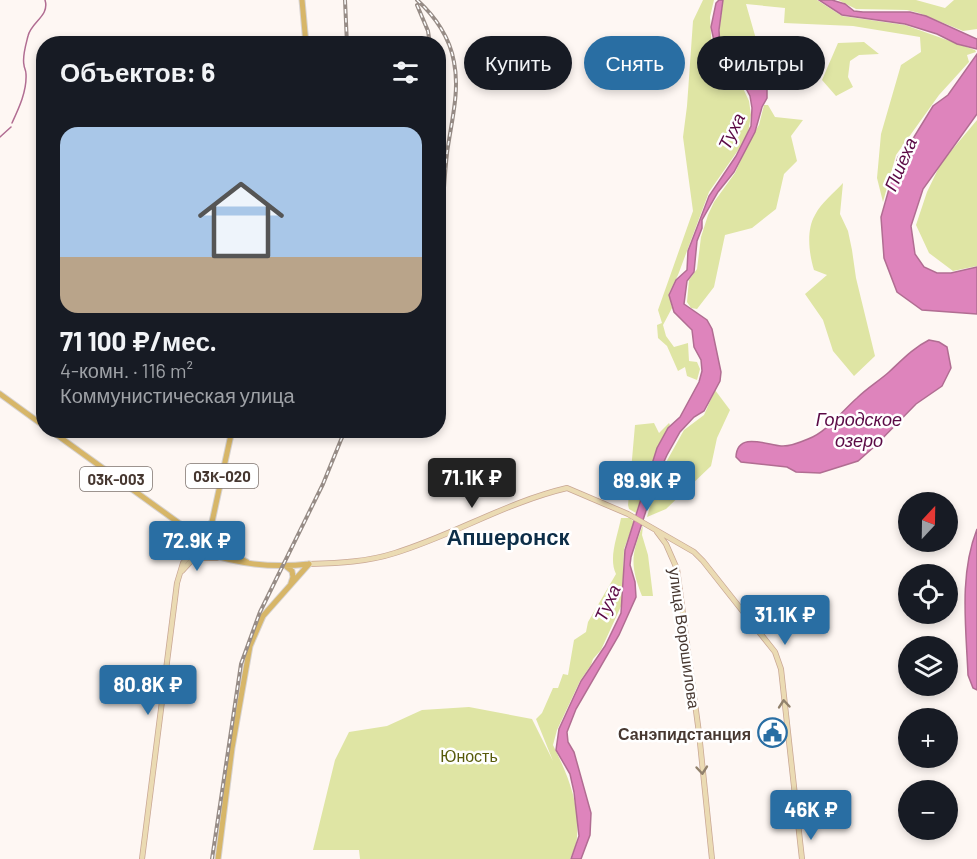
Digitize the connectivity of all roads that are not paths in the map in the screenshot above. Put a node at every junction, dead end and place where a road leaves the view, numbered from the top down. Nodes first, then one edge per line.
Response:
1 (302, 0) edge
2 (305, 36) edge
3 (0, 394) edge
4 (36, 420) edge
5 (61, 438) edge
6 (230, 438) edge
7 (212, 522) junction
8 (656, 530) junction
9 (190, 532) junction
10 (202, 538) junction
11 (212, 544) junction
12 (682, 544) junction
13 (197, 546) junction
14 (222, 550) junction
15 (670, 553) junction
16 (205, 554) junction
17 (221, 558) junction
18 (193, 559) junction
19 (183, 564) junction
20 (309, 564) junction
21 (263, 566) junction
22 (287, 567) junction
23 (178, 578) junction
24 (290, 584) junction
25 (142, 859) edge
26 (218, 859) edge
27 (712, 859) edge
28 (802, 859) edge

1 - 2 main road
3 - 4 main road
5 - 9 main road, 03К-003
6 - 7 main road, 03К-020
7 - 9 main road
7 - 10 main road
7 - 11 main road
7 - 14 main road
8 - 12 main road
8 - 15 main road, улица Ворошилова
8 - 20 main road
9 - 10 main road, 03К-003
9 - 13 main road, 03К-003
9 - 19 main road
10 - 11 main road, 03К-003
10 - 13 main road
11 - 14 main road, 03К-003
11 - 16 main road
12 - 15 main road
28 -> 12 main road
13 - 16 main road, 03К-003
13 - 19 main road
14 - 21 main road, 03К-003
15 -> 27 main road, улица Ворошилова
16 - 17 main road, 03К-003
16 - 18 main road
17 - 18 main road
17 - 21 main road, 03К-003
18 - 23 main road
19 - 23 main road
20 - 22 main road
20 - 24 main road
21 - 22 main road, 03К-003
22 - 24 main road
23 - 25 main road
24 - 26 main road

